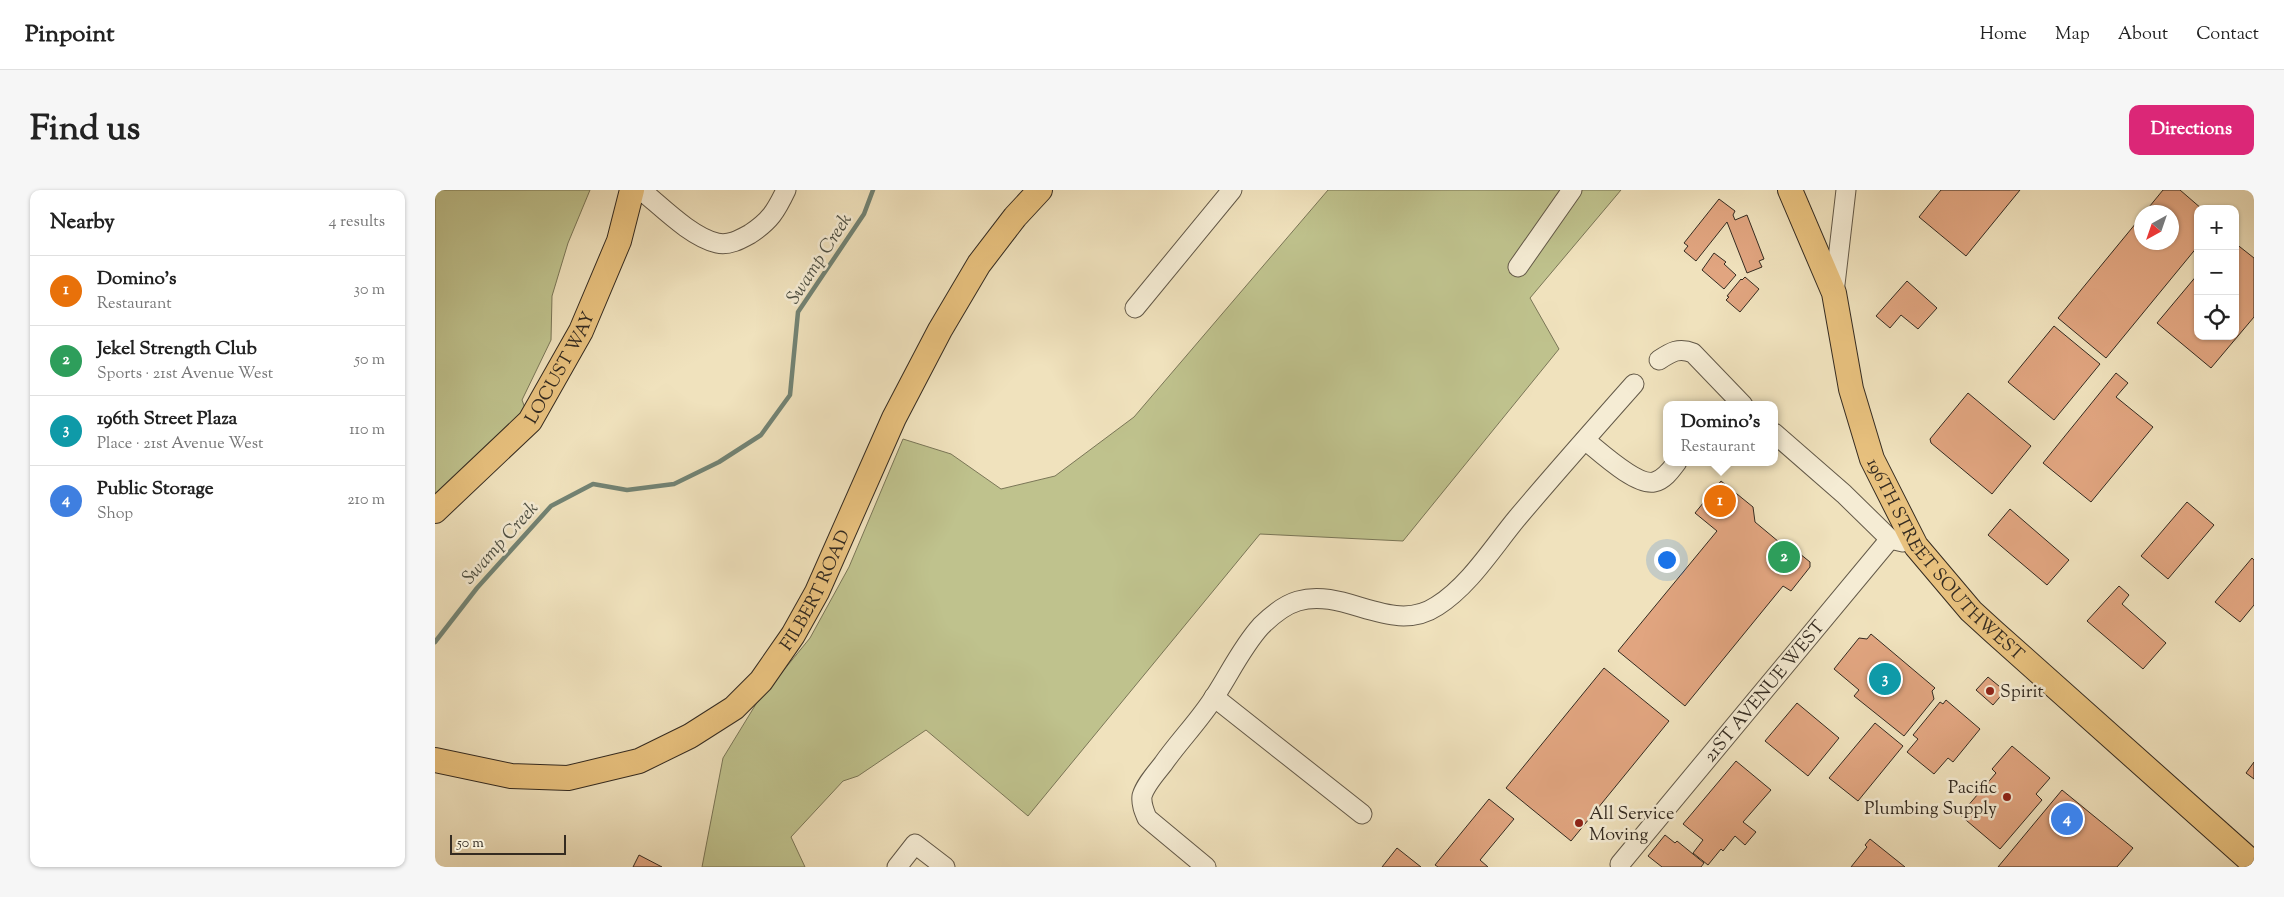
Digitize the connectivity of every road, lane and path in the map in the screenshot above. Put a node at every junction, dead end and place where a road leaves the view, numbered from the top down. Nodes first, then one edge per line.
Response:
1 (632, 190) edge
2 (641, 190) edge
3 (786, 190) edge
4 (1040, 190) edge
5 (1232, 190) edge
6 (1572, 190) edge
7 (1790, 190) edge
8 (1846, 190) edge
9 (1518, 267) dead end
10 (1834, 293) junction
11 (1135, 308) dead end
12 (1659, 360) dead end
13 (1634, 384) dead end
14 (1733, 401) edge
15 (1778, 436) edge
16 (1585, 440) junction
17 (1674, 466) edge
18 (435, 511) edge
19 (1890, 539) junction
20 (1916, 546) junction
21 (1214, 697) junction
22 (435, 760) edge
23 (1362, 814) dead end
24 (1620, 864) dead end
25 (2254, 864) edge
26 (897, 867) edge
27 (945, 867) edge
28 (1206, 867) edge

1 - 18 main road, LOCUST WAY
2 - 3 street
4 - 22 main road, FILBERT ROAD
5 - 11 street
6 - 9 street
7 - 10 main road, 196TH STREET SOUTHWEST
8 - 10 street
10 - 20 main road, 196TH STREET SOUTHWEST
12 - 14 street
13 - 16 street
15 - 19 street
16 - 17 street
16 - 21 street
19 - 20 street
19 - 24 street, 21ST AVENUE WEST
20 - 25 main road, 196TH STREET SOUTHWEST
21 - 23 street
21 - 28 street
26 - 27 street

